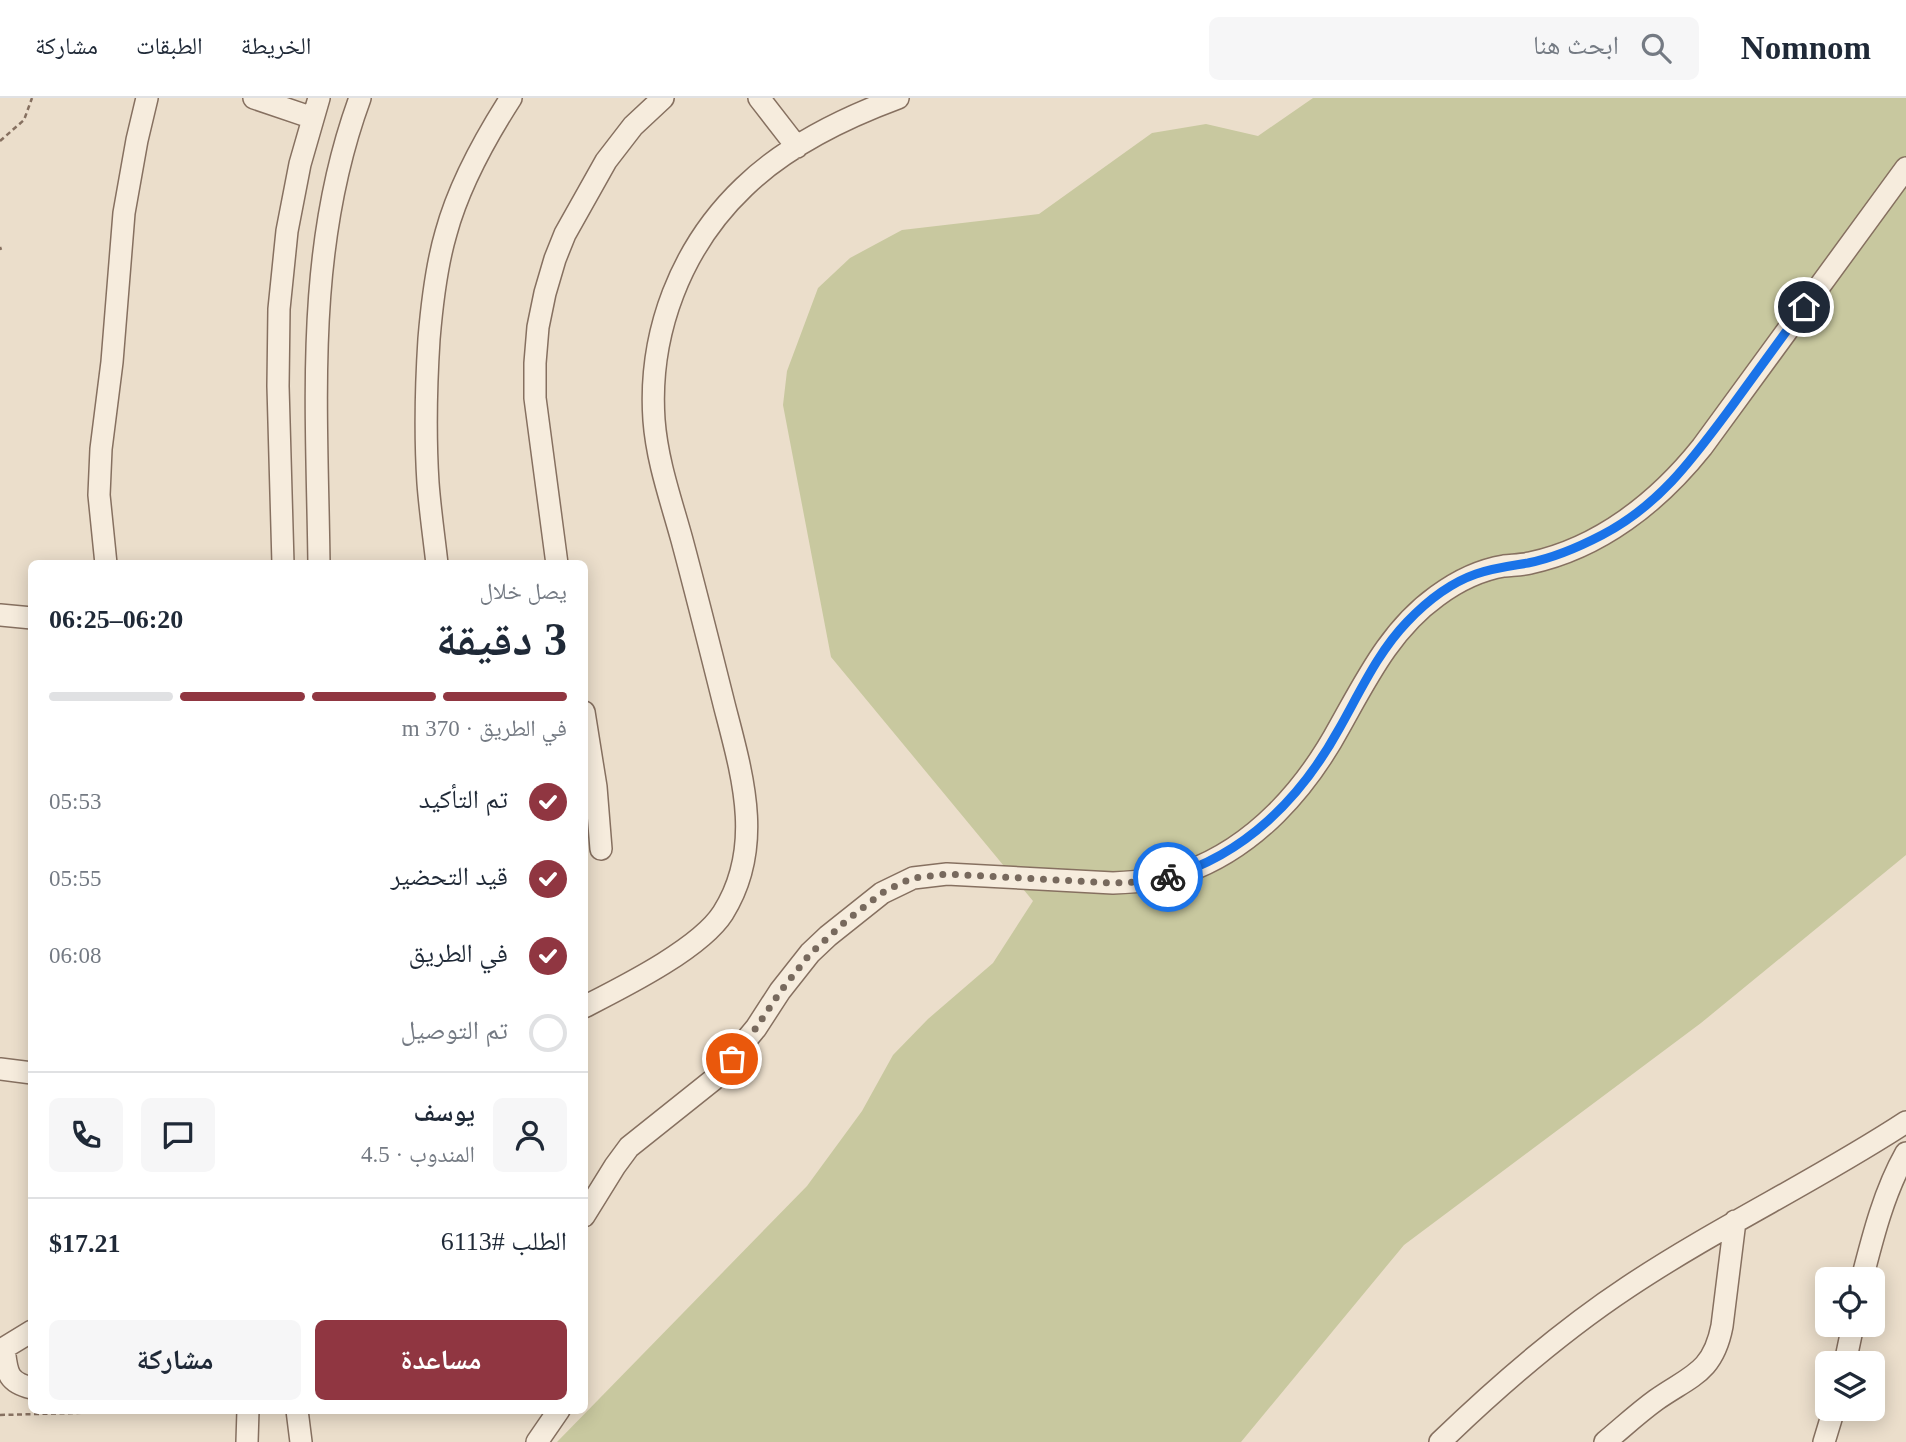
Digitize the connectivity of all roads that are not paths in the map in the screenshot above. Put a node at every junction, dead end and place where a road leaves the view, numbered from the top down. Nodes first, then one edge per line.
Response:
1 (147, 98) edge
2 (254, 98) edge
3 (360, 98) edge
4 (511, 98) edge
5 (663, 98) edge
6 (759, 98) edge
7 (898, 98) edge
8 (309, 107) edge
9 (797, 147) junction
10 (1906, 168) edge
11 (106, 560) edge
12 (270, 560) edge
13 (283, 560) edge
14 (319, 560) edge
15 (437, 560) edge
16 (556, 560) edge
17 (0, 615) edge
18 (28, 618) edge
19 (588, 737) edge
20 (601, 849) dead end
21 (588, 1005) edge
22 (0, 1069) edge
23 (28, 1072) edge
24 (1906, 1122) edge
25 (1906, 1153) edge
26 (588, 1210) edge
27 (1735, 1222) junction
28 (1865, 1267) edge
29 (28, 1334) edge
30 (2, 1351) edge
31 (28, 1387) edge
32 (248, 1414) edge
33 (261, 1414) edge
34 (298, 1414) edge
35 (556, 1414) edge
36 (1830, 1421) edge
37 (247, 1442) edge
38 (260, 1442) edge
39 (301, 1442) edge
40 (537, 1442) edge
41 (1440, 1442) edge
42 (1605, 1442) edge
43 (1824, 1442) edge

1 - 11 street
2 - 8 street
3 - 14 street
4 - 15 street
5 - 16 street
6 - 9 street
7 - 9 street
8 - 12 street
8 - 13 street
9 - 21 street
10 - 26 street
17 - 18 street
19 - 20 street
22 - 23 street
24 - 27 street
25 - 28 street
27 - 41 street
27 - 42 street
29 - 30 street
30 - 31 street
32 - 37 street
33 - 38 street
34 - 39 street
35 - 40 street
36 - 43 street

